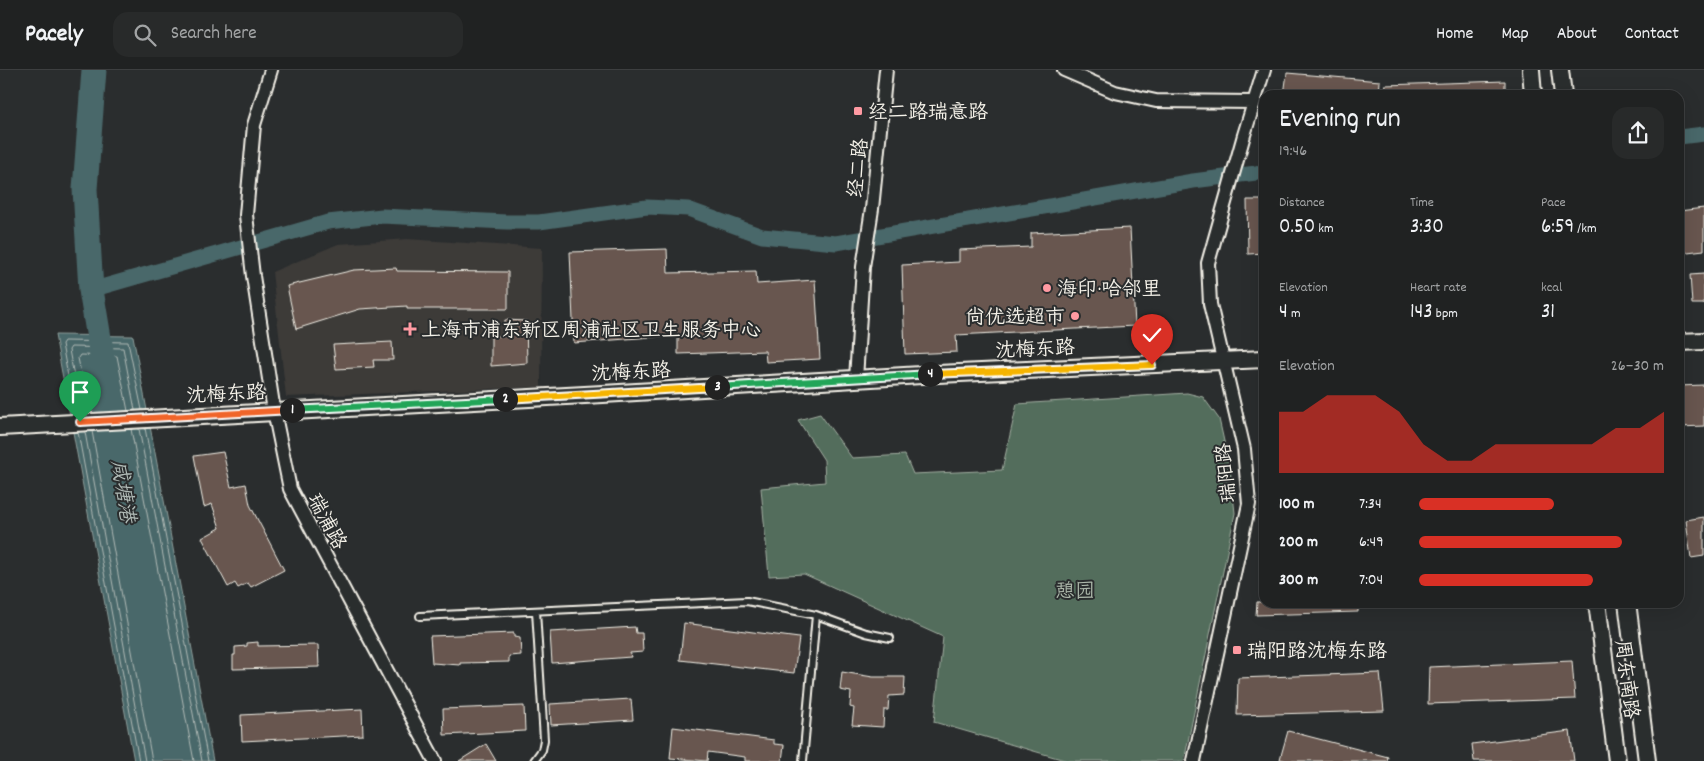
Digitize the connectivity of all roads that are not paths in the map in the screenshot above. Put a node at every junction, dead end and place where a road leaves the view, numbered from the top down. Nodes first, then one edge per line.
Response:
1 (271, 70) edge
2 (886, 70) edge
3 (1064, 70) edge
4 (1264, 70) edge
5 (1531, 70) edge
6 (1560, 70) edge
7 (1533, 90) edge
8 (1562, 90) edge
9 (1254, 102) junction
10 (1704, 341) edge
11 (1684, 342) edge
12 (1259, 360) edge
13 (1222, 362) junction
14 (856, 379) junction
15 (274, 412) junction
16 (0, 427) edge
17 (1598, 608) edge
18 (1628, 608) edge
19 (536, 611) junction
20 (816, 615) junction
21 (420, 616) dead end
22 (890, 638) dead end
23 (434, 761) edge
24 (534, 761) edge
25 (803, 761) edge
26 (1194, 761) edge
27 (1617, 761) edge
28 (1647, 761) edge

1 - 15 street, 瑞浦路
2 - 14 street, 经二路
3 - 9 street
4 - 9 street
5 - 7 street
6 - 8 street
9 - 13 street, 瑞阳路
10 - 11 street
12 - 13 street, 沈梅东路
13 - 14 street, 沈梅东路
13 - 26 street, 瑞阳路
14 - 15 street, 沈梅东路
15 - 16 street, 沈梅东路
15 - 23 street, 瑞浦路
17 - 27 street, 周东南路
18 - 28 street
19 - 20 lane
19 - 21 lane
19 - 24 lane
20 - 22 lane
20 - 25 lane

